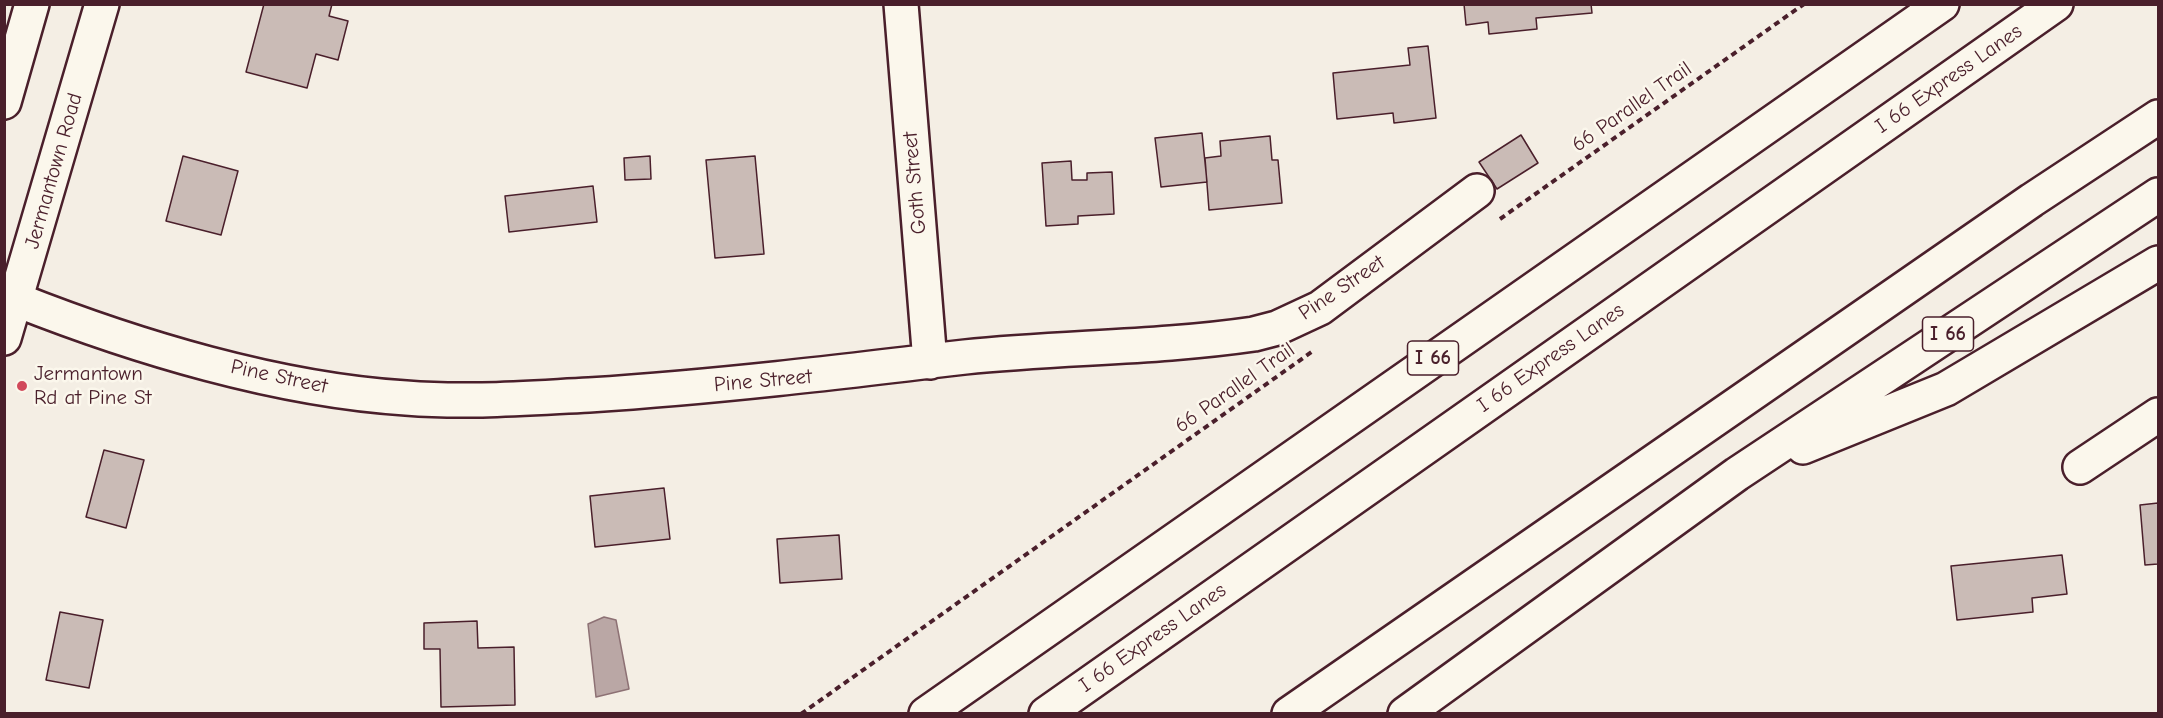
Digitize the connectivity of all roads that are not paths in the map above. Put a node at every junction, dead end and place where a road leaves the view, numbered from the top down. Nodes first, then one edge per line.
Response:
1 (32, 4) edge
2 (102, 4) edge
3 (901, 4) edge
4 (1942, 4) edge
5 (2056, 4) edge
6 (4, 102) edge
7 (2158, 117) edge
8 (1477, 191) dead end
9 (2158, 195) edge
10 (2158, 263) edge
11 (16, 300) junction
12 (4, 338) edge
13 (930, 362) junction
14 (2158, 415) edge
15 (2080, 467) dead end
16 (1737, 474) junction
17 (926, 714) edge
18 (1046, 714) edge
19 (1289, 714) edge
20 (1405, 714) edge

1 - 6 main road
2 - 11 main road, Jermantown Road
3 - 13 main road, Goth Street
4 - 17 main road, I 66
5 - 18 main road, I 66 Express Lanes
7 - 19 main road
8 - 13 main road, Pine Street
9 - 16 main road, I 66
10 - 16 main road
11 - 12 main road, Jermantown Road
11 - 13 main road, Pine Street
14 - 15 main road
16 - 20 main road, I 66

